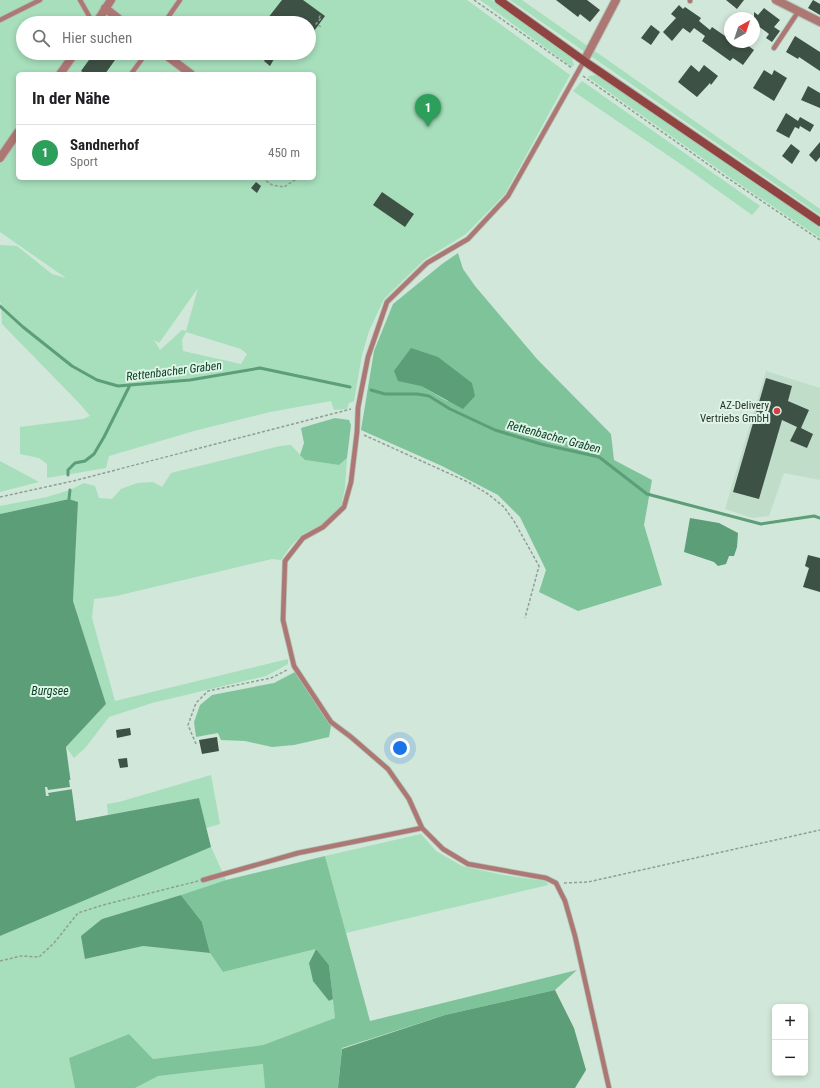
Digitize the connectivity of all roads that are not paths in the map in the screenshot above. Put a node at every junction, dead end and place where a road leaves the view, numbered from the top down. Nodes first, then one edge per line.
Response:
1 (40, 0) edge
2 (80, 0) edge
3 (111, 0) edge
4 (180, 0) edge
5 (499, 0) edge
6 (776, 0) edge
7 (612, 2) edge
8 (105, 8) junction
9 (798, 12) junction
10 (90, 16) edge
11 (100, 16) edge
12 (115, 16) edge
13 (169, 16) edge
14 (0, 20) edge
15 (820, 22) edge
16 (774, 48) dead end
17 (70, 60) edge
18 (141, 60) edge
19 (173, 60) edge
20 (584, 61) junction
21 (61, 72) edge
22 (132, 72) edge
23 (188, 72) edge
24 (16, 135) edge
25 (0, 158) edge
26 (820, 222) edge
27 (422, 828) junction
28 (203, 880) road end
29 (609, 1088) edge

1 - 14 lane
2 - 10 lane
3 - 8 street
4 - 13 lane
5 - 20 main road
6 - 9 street
7 - 20 street
8 - 11 street
8 - 12 street
9 - 15 street
9 - 16 lane
17 - 21 street
18 - 22 lane
19 - 23 street
20 - 26 main road
20 - 27 lane
24 - 25 street
27 - 28 lane
27 - 29 lane

